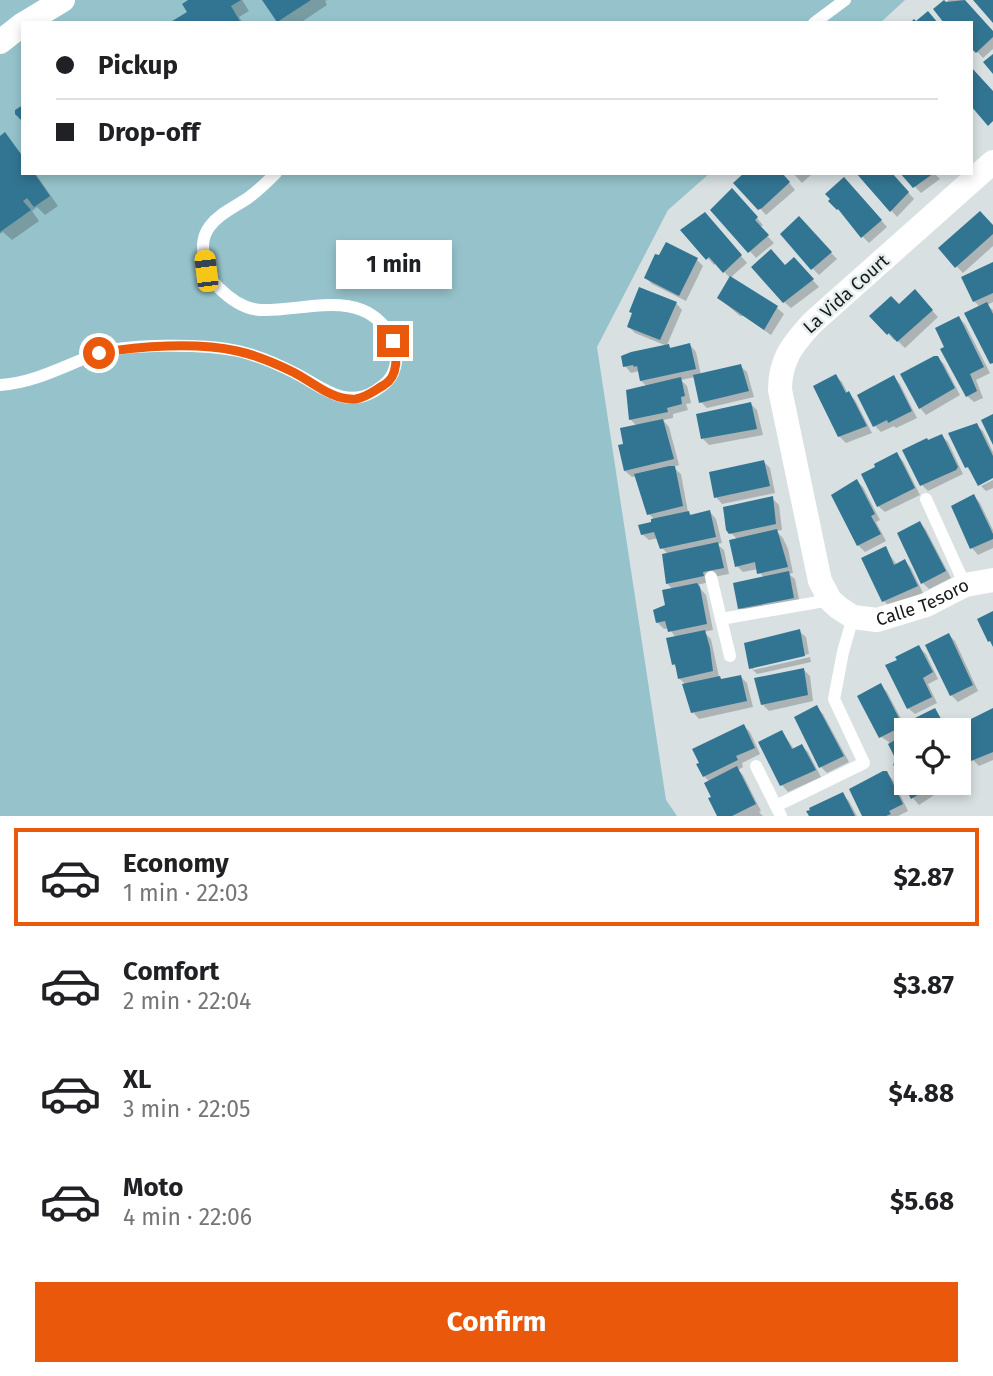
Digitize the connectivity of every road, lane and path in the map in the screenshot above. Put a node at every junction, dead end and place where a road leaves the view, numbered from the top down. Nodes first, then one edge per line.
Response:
1 (63, 0) edge
2 (845, 0) edge
3 (29, 21) edge
4 (817, 21) edge
5 (21, 26) edge
6 (0, 42) edge
7 (993, 162) edge
8 (274, 175) edge
9 (0, 385) edge
10 (926, 499) dead end
11 (711, 577) dead end
12 (993, 580) edge
13 (965, 585) junction
14 (830, 600) junction
15 (853, 617) junction
16 (721, 619) junction
17 (730, 656) dead end
18 (756, 766) dead end
19 (778, 811) edge

1 - 3 street
2 - 4 lane
5 - 6 street
7 - 14 street, La Vida Court
8 - 9 lane
10 - 13 lane
11 - 16 lane
12 - 13 street, Calle Tesoro
13 - 15 street, Calle Tesoro
14 - 15 street
14 - 16 lane
15 - 19 lane
16 - 17 lane
18 - 19 lane

